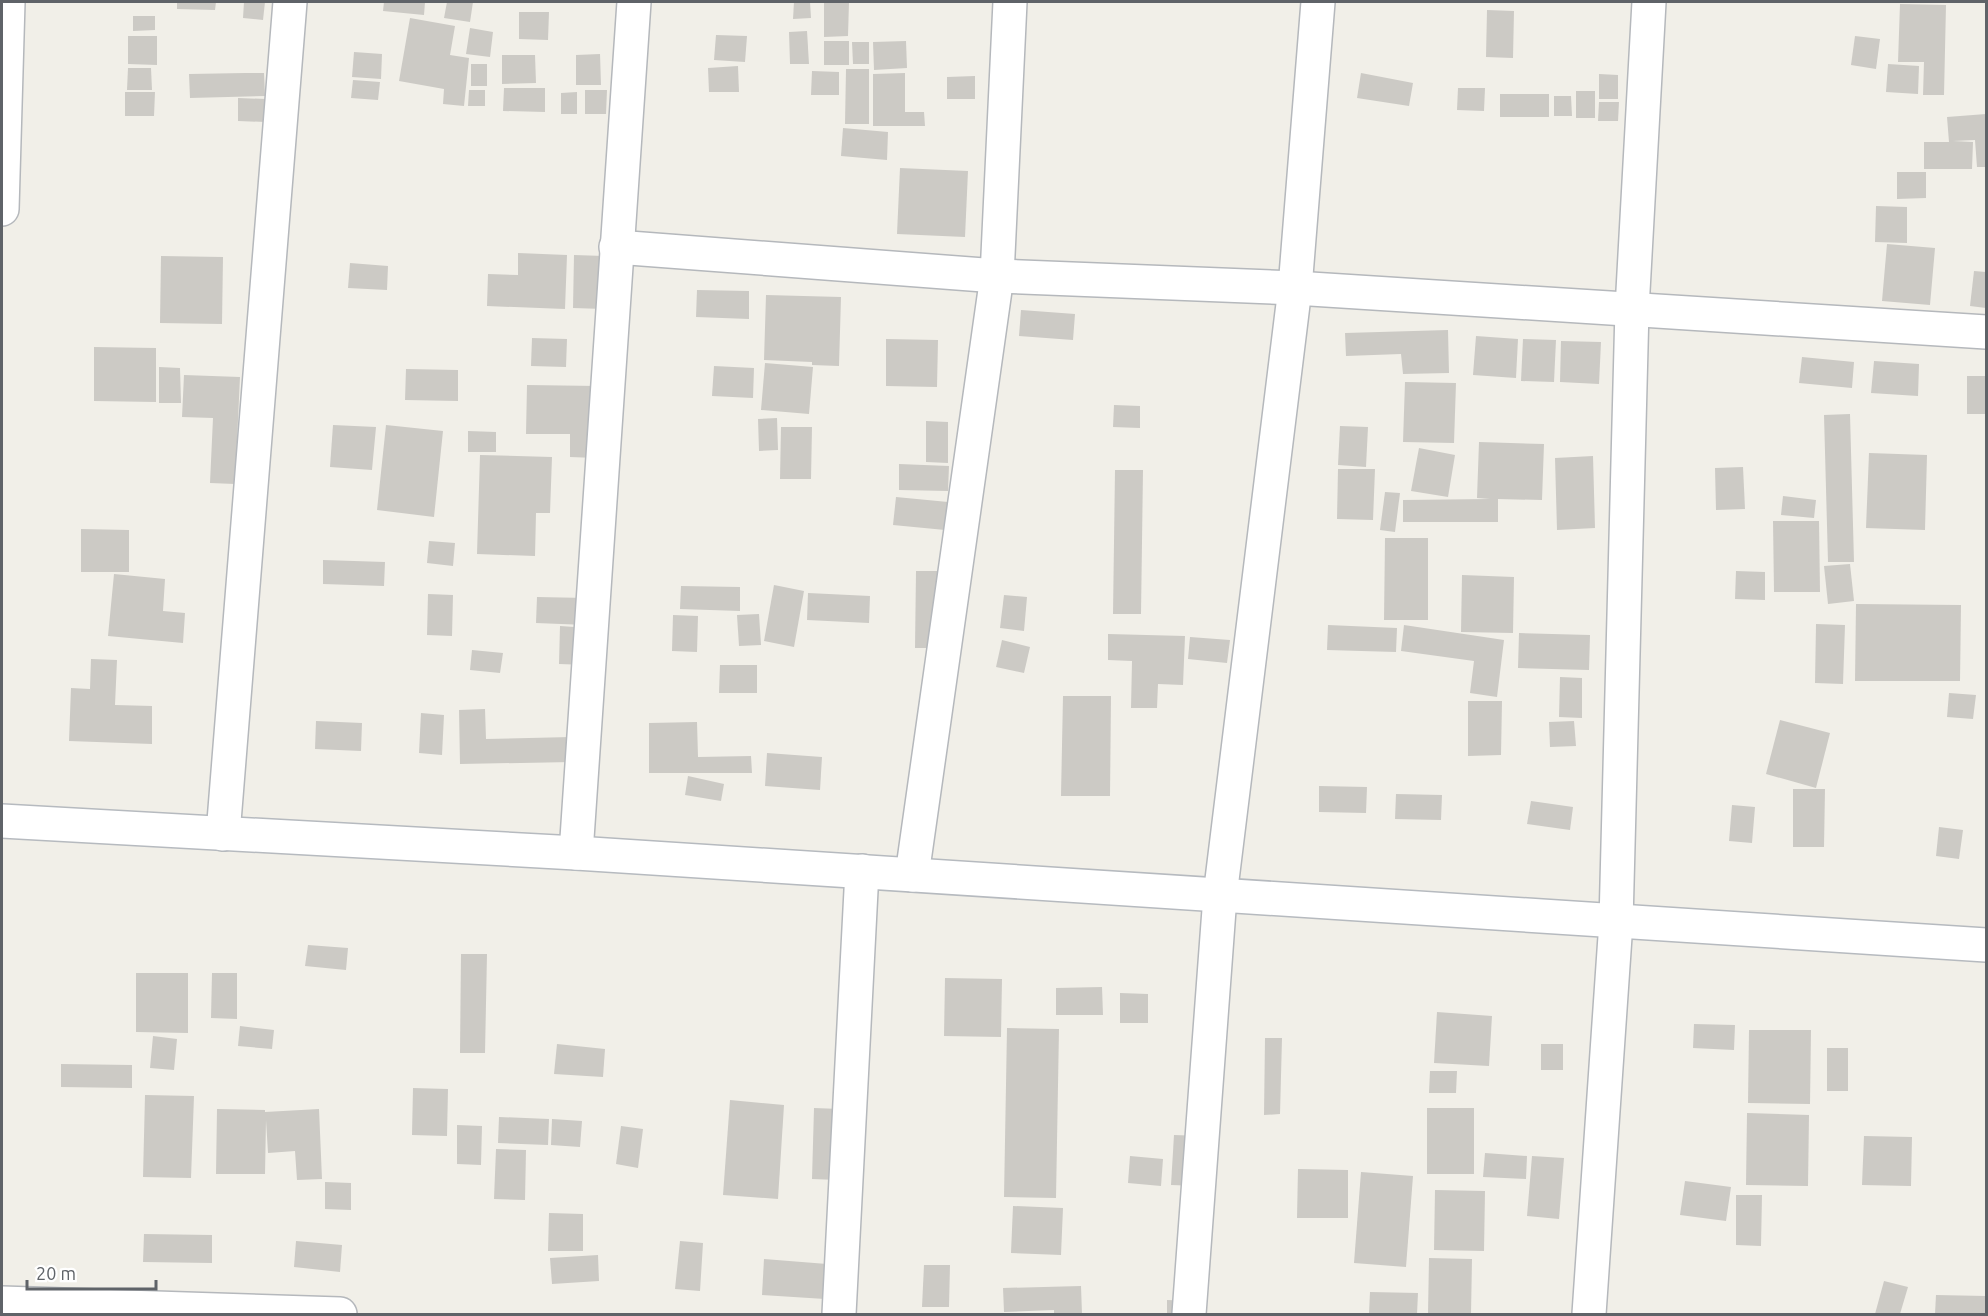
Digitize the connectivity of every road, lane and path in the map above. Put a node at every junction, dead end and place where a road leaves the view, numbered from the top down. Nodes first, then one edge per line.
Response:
1 (8, 2) edge
2 (290, 2) edge
3 (634, 2) edge
4 (1010, 2) edge
5 (1318, 2) edge
6 (1649, 2) edge
7 (2, 209) edge
8 (616, 247) junction
9 (997, 276) junction
10 (1295, 288) junction
11 (1632, 309) junction
12 (1986, 332) edge
13 (2, 821) edge
14 (223, 834) junction
15 (576, 852) junction
16 (862, 871) junction
17 (912, 875) junction
18 (1220, 896) junction
19 (1616, 922) junction
20 (1986, 945) edge
21 (2, 1303) edge
22 (165, 1312) edge
23 (340, 1314) edge
24 (839, 1314) edge
25 (1189, 1314) edge
26 (1589, 1314) edge

1 - 7 street
2 - 14 street
3 - 8 street
4 - 9 street
5 - 10 street
6 - 11 street
8 - 9 street
8 - 15 street
9 - 10 street
9 - 17 street
10 - 11 street
10 - 18 street
11 - 12 street
11 - 19 street
13 - 14 street
14 - 15 street
15 - 16 street
16 - 17 street
16 - 24 street
17 - 18 street
18 - 19 street
18 - 25 street
19 - 20 street
19 - 26 street
21 - 22 street
22 - 23 street

